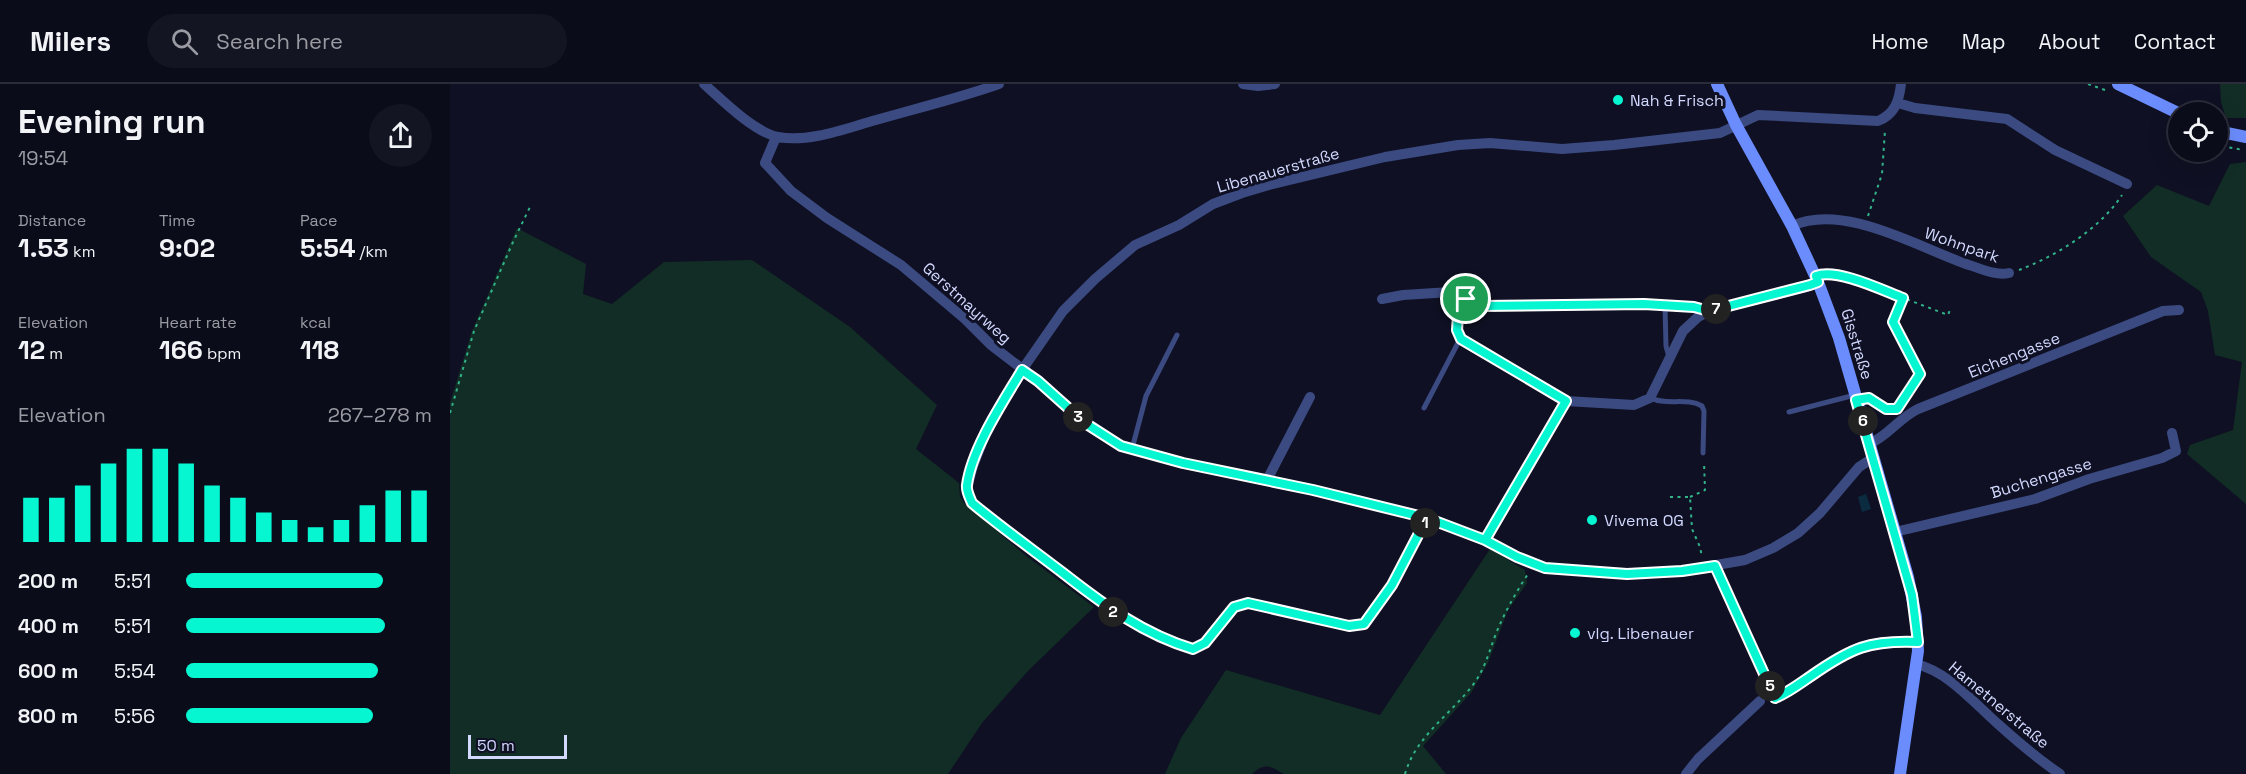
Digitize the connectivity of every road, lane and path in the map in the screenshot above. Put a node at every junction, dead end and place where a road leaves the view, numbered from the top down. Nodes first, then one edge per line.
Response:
1 (704, 84) edge
2 (999, 84) edge
3 (1243, 84) edge
4 (1275, 84) edge
5 (1717, 84) edge
6 (1901, 84) edge
7 (2118, 84) edge
8 (1898, 104) junction
9 (2168, 108) edge
10 (1883, 119) junction
11 (1736, 125) junction
12 (2228, 133) edge
13 (776, 137) junction
14 (2246, 137) edge
15 (2127, 184) joint
16 (530, 207) dead end
17 (1866, 225) junction
18 (1792, 226) junction
19 (2009, 273) joint
20 (1817, 279) junction
21 (1903, 298) junction
22 (1383, 299) dead end
23 (1459, 300) junction
24 (1644, 304) joint
25 (1665, 306) junction
26 (1951, 307) dead end
27 (2179, 310) dead end
28 (1709, 311) junction
29 (1177, 335) dead end
30 (1461, 339) junction
31 (1669, 357) junction
32 (1022, 370) junction
33 (1310, 397) dead end
34 (1856, 397) junction
35 (1650, 398) junction
36 (1566, 401) junction
37 (1424, 408) dead end
38 (1789, 412) dead end
39 (450, 413) edge
40 (2172, 433) dead end
41 (1869, 444) junction
42 (1132, 449) junction
43 (1703, 453) joint
44 (1873, 458) junction
45 (1267, 480) junction
46 (1670, 497) dead end
47 (1690, 497) junction
48 (1427, 518) junction
49 (1894, 532) junction
50 (1485, 540) junction
51 (1535, 565) junction
52 (1715, 566) junction
53 (1704, 568) junction
54 (1918, 642) junction
55 (1916, 664) junction
56 (1809, 676) joint
57 (1775, 698) junction
58 (1760, 701) joint
59 (1405, 774) edge
60 (1686, 774) edge
61 (1900, 774) edge
62 (2060, 774) edge

1 - 13 street
2 - 13 street
3 - 4 street
5 - 11 street, Gisstraße
6 - 8 street
7 - 9 street
8 - 10 street
8 - 15 street
10 - 11 street, Libenauerstraße
10 - 17 path
11 - 18 street, Gisstraße
11 - 32 street, Libenauerstraße
12 - 14 street
13 - 32 street, Gerstmayrweg
15 - 19 path, Wohnpark
16 - 39 path
17 - 18 street, Wohnpark
17 - 19 street, Wohnpark
18 - 20 street, Gisstraße
20 - 21 path
20 - 28 street
20 - 34 street, Gisstraße
21 - 26 path
21 - 34 path
22 - 23 street
23 - 24 path
23 - 30 street
24 - 25 lane
25 - 28 lane
25 - 31 lane
27 - 41 street, Eichengasse
28 - 31 street
29 - 42 lane
30 - 36 street
30 - 37 lane
31 - 35 street
32 - 42 street
32 - 48 street
33 - 45 street
34 - 38 lane
34 - 41 street, Gisstraße
35 - 36 street
35 - 43 lane
36 - 50 street
40 - 49 street, Buchengasse
41 - 44 street, Gisstraße
42 - 45 street
43 - 47 path
44 - 49 street, Gisstraße
44 - 52 street
45 - 48 street
46 - 47 path
47 - 53 path
48 - 50 street
49 - 54 street, Gisstraße
50 - 51 street
51 - 53 street
51 - 59 path
52 - 53 street
52 - 57 path
54 - 55 street, Gisstraße
54 - 56 street
55 - 61 street, Gisstraße
55 - 62 street, Hametnerstraße
56 - 57 path
57 - 58 path
58 - 60 street

